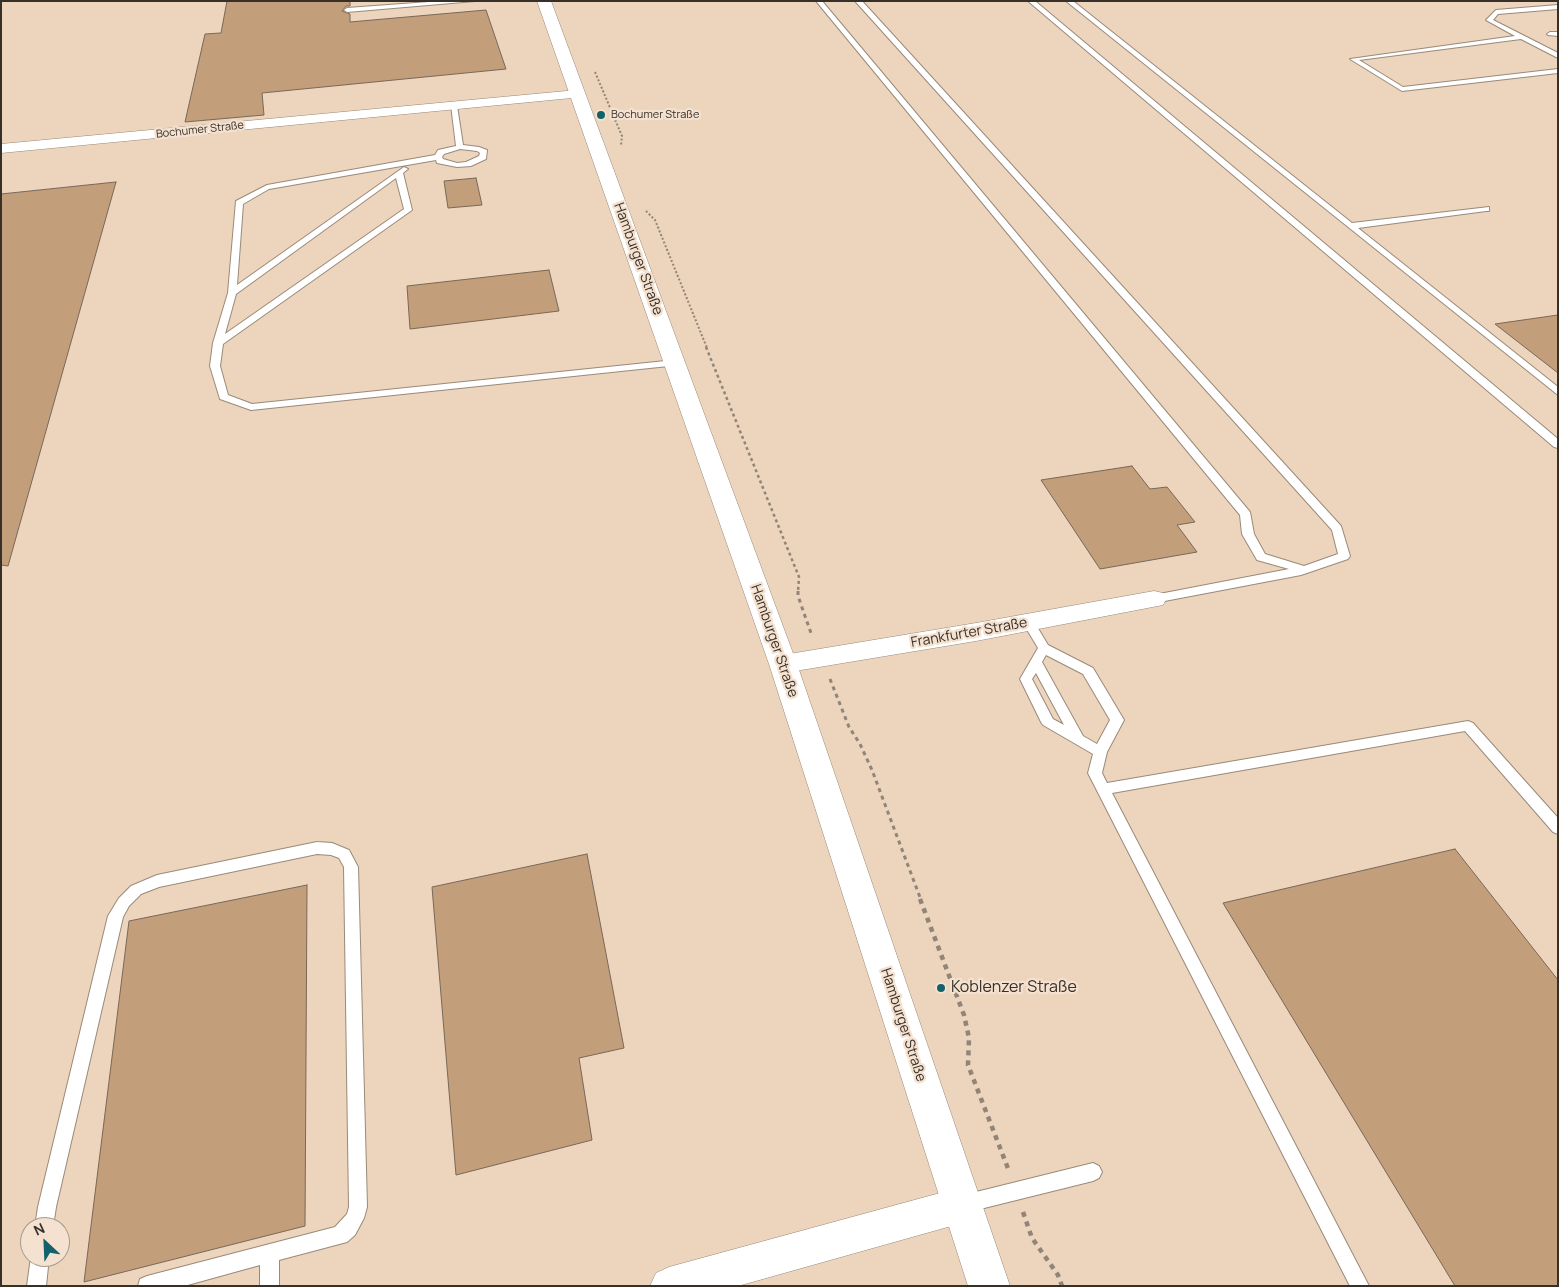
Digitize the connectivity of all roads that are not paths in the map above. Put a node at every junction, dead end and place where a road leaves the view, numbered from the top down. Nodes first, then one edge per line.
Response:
1 (472, 1) edge
2 (544, 1) edge
3 (819, 1) edge
4 (858, 1) edge
5 (1032, 1) edge
6 (1069, 1) edge
7 (1558, 7) edge
8 (348, 10) dead end
9 (1550, 34) dead end
10 (1558, 34) edge
11 (1521, 37) junction
12 (1558, 56) edge
13 (1558, 71) edge
14 (577, 94) junction
15 (452, 106) junction
16 (460, 147) junction
17 (1, 149) edge
18 (438, 157) junction
19 (417, 162) junction
20 (399, 173) junction
21 (1486, 209) dead end
22 (1351, 226) junction
23 (232, 293) junction
24 (218, 343) junction
25 (675, 363) junction
26 (1558, 392) edge
27 (1558, 445) edge
28 (1304, 570) junction
29 (1154, 599) joint
30 (1029, 623) junction
31 (1044, 648) junction
32 (1036, 662) junction
33 (783, 664) junction
34 (1079, 740) junction
35 (1100, 752) junction
36 (1103, 789) junction
37 (1558, 828) edge
38 (1093, 1172) dead end
39 (962, 1204) junction
40 (46, 1217) edge
41 (270, 1254) junction
42 (39, 1267) edge
43 (36, 1286) edge
44 (147, 1286) edge
45 (269, 1286) edge
46 (669, 1286) edge
47 (988, 1286) edge
48 (1360, 1286) edge

1 - 8 lane
2 - 14 street, Hamburger Straße
3 - 28 lane
4 - 28 lane
5 - 27 lane
6 - 22 lane
7 - 11 lane
9 - 10 lane
11 - 12 lane
11 - 13 lane
14 - 15 street, Bochumer Straße
14 - 25 street, Hamburger Straße
15 - 16 lane
15 - 17 street, Bochumer Straße
16 - 18 lane
16 - 18 lane
18 - 19 lane
19 - 20 lane
19 - 23 lane
20 - 23 lane
20 - 24 lane
21 - 22 lane
22 - 26 lane
23 - 24 lane
24 - 25 lane
25 - 33 street, Hamburger Straße
28 - 29 lane
29 - 30 street, Frankfurter Straße
30 - 31 lane
30 - 33 street, Frankfurter Straße
31 - 32 lane
31 - 35 lane
32 - 34 lane
32 - 34 lane
33 - 39 street, Hamburger Straße
34 - 35 lane
35 - 36 lane
36 - 37 lane
36 - 48 lane
38 - 39 lane
39 - 46 street
39 - 47 street, Hamburger Straße
40 - 41 lane
41 - 44 lane
41 - 45 lane
42 - 43 lane

